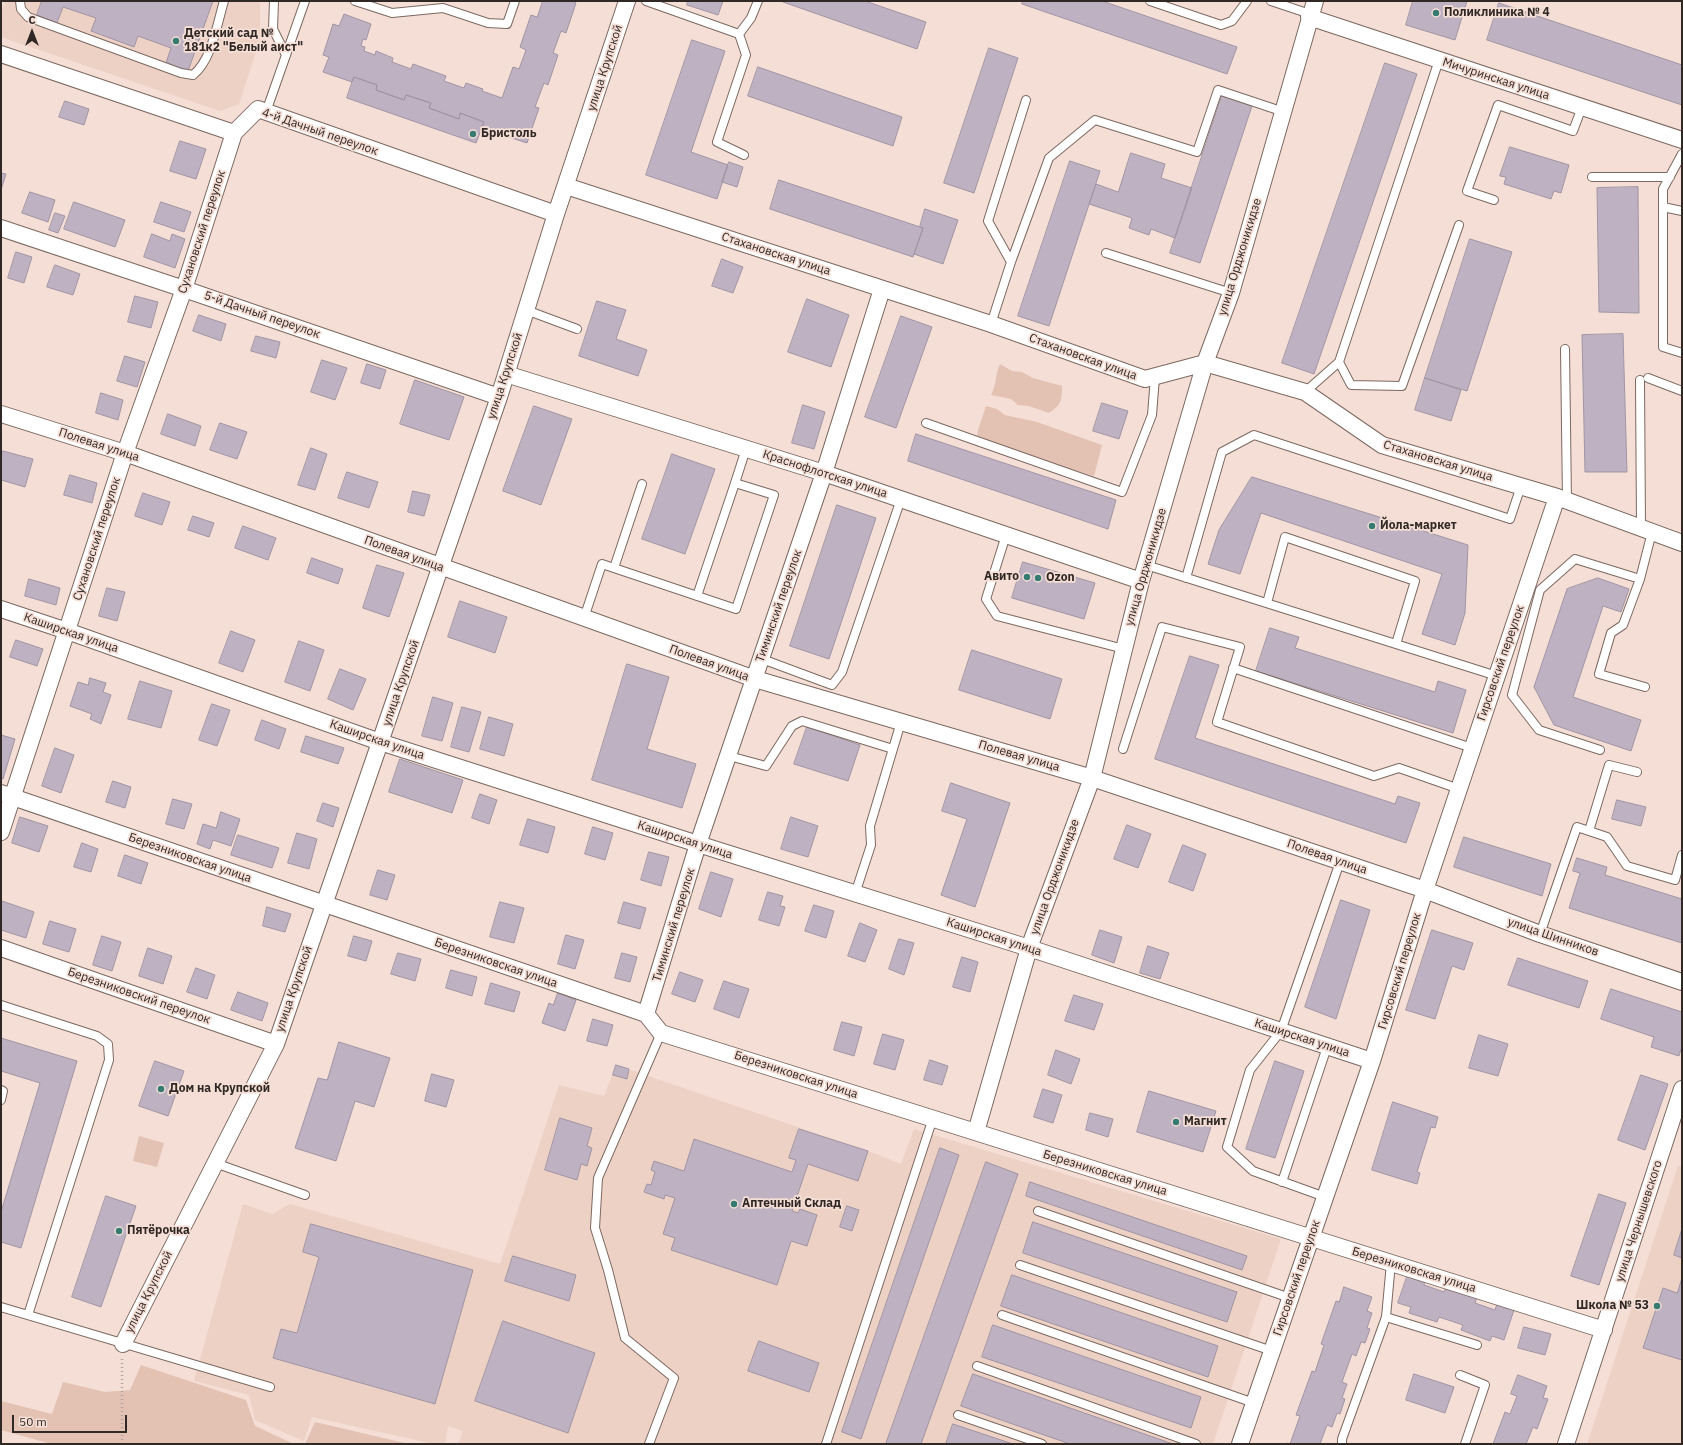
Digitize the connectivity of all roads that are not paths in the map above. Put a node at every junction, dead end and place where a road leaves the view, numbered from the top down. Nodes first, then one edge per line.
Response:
1 (20, 1) edge
2 (224, 1) edge
3 (274, 1) edge
4 (305, 1) edge
5 (356, 1) edge
6 (515, 1) edge
7 (627, 1) edge
8 (646, 1) edge
9 (758, 1) edge
10 (1150, 1) edge
11 (1247, 1) edge
12 (1271, 1) edge
13 (1312, 11) edge
14 (739, 34) junction
15 (1, 54) edge
16 (286, 55) junction
17 (1439, 60) junction
18 (1026, 100) dead end
19 (1582, 107) junction
20 (266, 112) junction
21 (1284, 112) junction
22 (234, 133) junction
23 (1682, 140) edge
24 (1682, 154) edge
25 (744, 155) dead end
26 (1592, 177) dead end
27 (1670, 177) junction
28 (566, 186) junction
29 (1494, 200) dead end
30 (1663, 207) junction
31 (1682, 211) edge
32 (556, 214) junction
33 (1459, 224) dead end
34 (1, 228) edge
35 (1106, 253) dead end
36 (1011, 262) junction
37 (184, 289) junction
38 (882, 289) junction
39 (1231, 293) junction
40 (526, 310) junction
41 (991, 324) junction
42 (577, 329) dead end
43 (1565, 349) dead end
44 (1682, 353) edge
45 (1339, 362) junction
46 (1205, 363) junction
47 (506, 374) junction
48 (1155, 377) junction
49 (1682, 391) edge
50 (1305, 392) junction
51 (499, 397) junction
52 (1, 414) edge
53 (926, 423) dead end
54 (746, 449) junction
55 (125, 453) junction
56 (824, 473) junction
57 (735, 483) junction
58 (642, 484) dead end
59 (1521, 486) junction
60 (901, 499) junction
61 (1562, 499) junction
62 (1647, 530) junction
63 (1006, 535) junction
64 (1682, 543) edge
65 (1146, 565) junction
66 (441, 568) junction
67 (614, 568) junction
68 (1186, 578) junction
69 (1640, 579) junction
70 (1141, 581) junction
71 (697, 596) junction
72 (1267, 603) junction
73 (1, 609) edge
74 (584, 618) junction
75 (67, 631) junction
76 (1396, 644) junction
77 (1124, 649) junction
78 (762, 659) junction
79 (1233, 668) junction
80 (1497, 676) junction
81 (755, 679) junction
82 (1645, 687) dead end
83 (901, 722) junction
84 (380, 742) junction
85 (1472, 748) junction
86 (893, 749) junction
87 (1123, 749) dead end
88 (1600, 750) dead end
89 (729, 756) junction
90 (1637, 772) dead end
91 (1092, 778) junction
92 (1459, 789) junction
93 (7, 795) edge
94 (1589, 831) junction
95 (1, 832) edge
96 (698, 844) junction
97 (1682, 855) edge
98 (1340, 862) junction
99 (1425, 890) junction
100 (855, 894) junction
101 (323, 904) junction
102 (1540, 934) junction
103 (1, 948) edge
104 (1029, 948) junction
105 (1682, 982) edge
106 (1, 1005) edge
107 (646, 1014) junction
108 (1281, 1031) junction
109 (661, 1033) junction
110 (276, 1044) junction
111 (1327, 1047) junction
112 (1372, 1062) junction
113 (1682, 1089) edge
114 (1, 1090) edge
115 (1, 1100) edge
116 (933, 1118) junction
117 (976, 1132) junction
118 (215, 1163) junction
119 (1282, 1182) junction
120 (305, 1195) dead end
121 (1325, 1197) junction
122 (1038, 1211) dead end
123 (1312, 1238) junction
124 (1391, 1263) junction
125 (1020, 1265) dead end
126 (1290, 1298) junction
127 (1, 1307) edge
128 (28, 1315) junction
129 (1002, 1315) dead end
130 (1386, 1317) junction
131 (1604, 1330) junction
132 (122, 1344) junction
133 (1477, 1345) dead end
134 (1272, 1351) junction
135 (977, 1366) dead end
136 (1460, 1375) dead end
137 (270, 1387) dead end
138 (1254, 1403) junction
139 (958, 1415) dead end
140 (649, 1444) edge
141 (826, 1444) edge
142 (1042, 1444) edge
143 (1196, 1444) edge
144 (1240, 1444) edge
145 (1342, 1444) edge
146 (1465, 1444) edge
147 (1566, 1444) edge

1 - 2 lane
3 - 16 lane
4 - 16 lane
5 - 6 lane
7 - 28 street, улица Крупской
8 - 14 lane
9 - 14 lane
10 - 11 lane
12 - 13 lane
13 - 17 street, Мичуринская улица
13 - 21 street, улица Орджоникидзе
14 - 25 lane
15 - 22 street
16 - 20 lane
17 - 19 street, Мичуринская улица
17 - 45 lane
18 - 36 lane
19 - 23 street, Мичуринская улица
19 - 29 lane
20 - 22 street, 4-й Дачный переулок
20 - 32 street, 4-й Дачный переулок
21 - 36 lane
21 - 39 street, улица Орджоникидзе
22 - 37 street, Сухановский переулок
24 - 27 lane
26 - 27 lane
27 - 30 lane
28 - 32 street, улица Крупской
28 - 38 street, Стахановская улица
30 - 31 lane
30 - 44 lane
32 - 40 street, улица Крупской
33 - 45 lane
34 - 37 street, 5-й Дачный переулок
35 - 39 lane
36 - 41 lane
37 - 51 street, 5-й Дачный переулок
37 - 55 street, Сухановский переулок
38 - 41 street, Стахановская улица
38 - 56 street, Тиминский переулок
39 - 46 street, улица Орджоникидзе
40 - 42 lane
40 - 47 street, улица Крупской
41 - 48 street, Стахановская улица
43 - 61 lane
45 - 50 lane
46 - 48 street, Стахановская улица
46 - 50 street, Стахановская улица
46 - 65 street, улица Орджоникидзе
47 - 51 street, улица Крупской
47 - 54 street, Краснофлотская улица
48 - 53 lane
49 - 62 lane
50 - 59 street, Стахановская улица
51 - 66 street, улица Крупской
52 - 55 street, Полевая улица
54 - 56 street, Краснофлотская улица
54 - 57 lane
55 - 66 street, Полевая улица
55 - 75 street, Сухановский переулок
56 - 60 street, Краснофлотская улица
56 - 78 street, Тиминский переулок
57 - 71 lane
57 - 71 lane
58 - 67 lane
59 - 61 street, Стахановская улица
59 - 68 lane
60 - 63 street, Краснофлотская улица
60 - 78 lane
61 - 62 street, Стахановская улица
61 - 80 street, Гирсовский переулок
62 - 64 street, Стахановская улица
62 - 69 lane
63 - 70 street, Краснофлотская улица
63 - 77 lane
65 - 68 lane
65 - 70 street, улица Орджоникидзе
66 - 74 street, Полевая улица
66 - 84 street, улица Крупской
67 - 71 lane
67 - 74 lane
68 - 72 lane
69 - 82 lane
69 - 88 lane
70 - 77 street, улица Орджоникидзе
72 - 76 lane
72 - 76 lane
73 - 75 street, Каширская улица
74 - 81 street, Полевая улица
75 - 84 street, Каширская улица
75 - 93 street, Сухановский переулок
76 - 80 lane
77 - 91 street, улица Орджоникидзе
78 - 81 street, Тиминский переулок
79 - 85 lane
79 - 87 lane
79 - 92 lane
80 - 85 street, Гирсовский переулок
81 - 83 street, Полевая улица
81 - 89 street, Тиминский переулок
83 - 86 lane
83 - 91 street, Полевая улица
84 - 96 street, Каширская улица
84 - 101 street, улица Крупской
85 - 92 street, Гирсовский переулок
86 - 89 lane
86 - 100 lane
89 - 96 street, Тиминский переулок
90 - 94 lane
91 - 98 street, Полевая улица
91 - 104 street, улица Орджоникидзе
92 - 99 street, Гирсовский переулок
93 - 95 street, Сухановский переулок
93 - 101 street, Березниковская улица
94 - 97 lane
94 - 102 lane
96 - 100 street, Каширская улица
96 - 107 street, Тиминский переулок
98 - 99 street, Полевая улица
98 - 108 lane
99 - 102 street, улица Шинников
99 - 112 street, Гирсовский переулок
100 - 104 street, Каширская улица
101 - 107 street, Березниковская улица
101 - 110 street, улица Крупской
102 - 105 street, улица Шинников
103 - 110 street, Березниковский переулок
104 - 108 street, Каширская улица
104 - 117 street, улица Орджоникидзе
106 - 128 lane
107 - 109 street
108 - 111 street, Каширская улица
108 - 119 lane
109 - 116 street, Березниковская улица
109 - 140 lane
110 - 118 street, улица Крупской
111 - 112 street, Каширская улица
111 - 119 lane
112 - 121 street, Гирсовский переулок
113 - 131 street, улица Чернышевского
114 - 115 lane
116 - 117 street, Березниковская улица
116 - 141 lane
117 - 123 street, Березниковская улица
118 - 120 lane
118 - 132 street, улица Крупской
119 - 121 lane
121 - 123 street, Гирсовский переулок
122 - 126 lane
123 - 124 street, Березниковская улица
123 - 126 street, Гирсовский переулок
124 - 130 lane
124 - 131 street, Березниковская улица
125 - 134 lane
126 - 134 street, Гирсовский переулок
127 - 128 lane
128 - 132 lane
129 - 138 lane
130 - 133 lane
130 - 145 lane
131 - 147 street, улица Чернышевского
132 - 137 lane
134 - 138 street, Гирсовский переулок
135 - 143 lane
136 - 146 lane
138 - 144 street, Гирсовский переулок
139 - 142 lane

